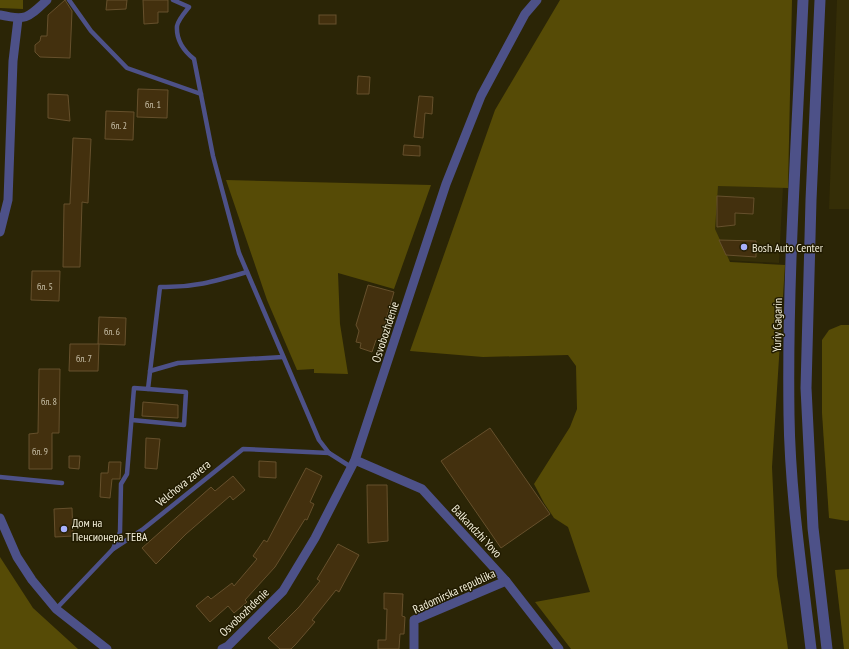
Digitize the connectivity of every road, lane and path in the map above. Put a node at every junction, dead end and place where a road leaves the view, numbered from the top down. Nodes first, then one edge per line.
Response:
1 (47, 0) edge
2 (69, 0) edge
3 (173, 0) edge
4 (537, 0) edge
5 (803, 0) edge
6 (820, 0) edge
7 (0, 15) edge
8 (18, 19) junction
9 (201, 94) junction
10 (0, 232) edge
11 (247, 272) junction
12 (283, 357) junction
13 (150, 371) junction
14 (148, 389) junction
15 (132, 420) junction
16 (329, 453) junction
17 (353, 464) junction
18 (0, 477) edge
19 (62, 483) dead end
20 (0, 518) edge
21 (113, 549) junction
22 (506, 581) junction
23 (56, 608) junction
24 (107, 649) edge
25 (222, 649) edge
26 (414, 649) edge
27 (558, 649) edge
28 (811, 649) edge
29 (827, 649) edge

1 - 8 street
2 - 9 lane
3 - 9 lane
4 - 17 street, Osvobozhdenie
5 - 28 street, Yuriy Gagarin
6 - 29 street
7 - 8 street
8 - 10 street
9 - 11 lane
11 - 12 lane
11 - 13 lane
12 - 13 lane
12 - 16 lane
13 - 14 lane
14 - 15 lane
14 - 15 lane
15 - 21 lane
16 - 17 lane
16 - 21 lane, Velchova zavera
17 - 22 street, Balkandzhi Yovo
17 - 25 street, Osvobozhdenie
18 - 19 lane
20 - 23 street
21 - 23 lane, Velchova zavera
22 - 26 street, Radomirska republika
22 - 27 street, Balkandzhi Yovo
23 - 24 street

